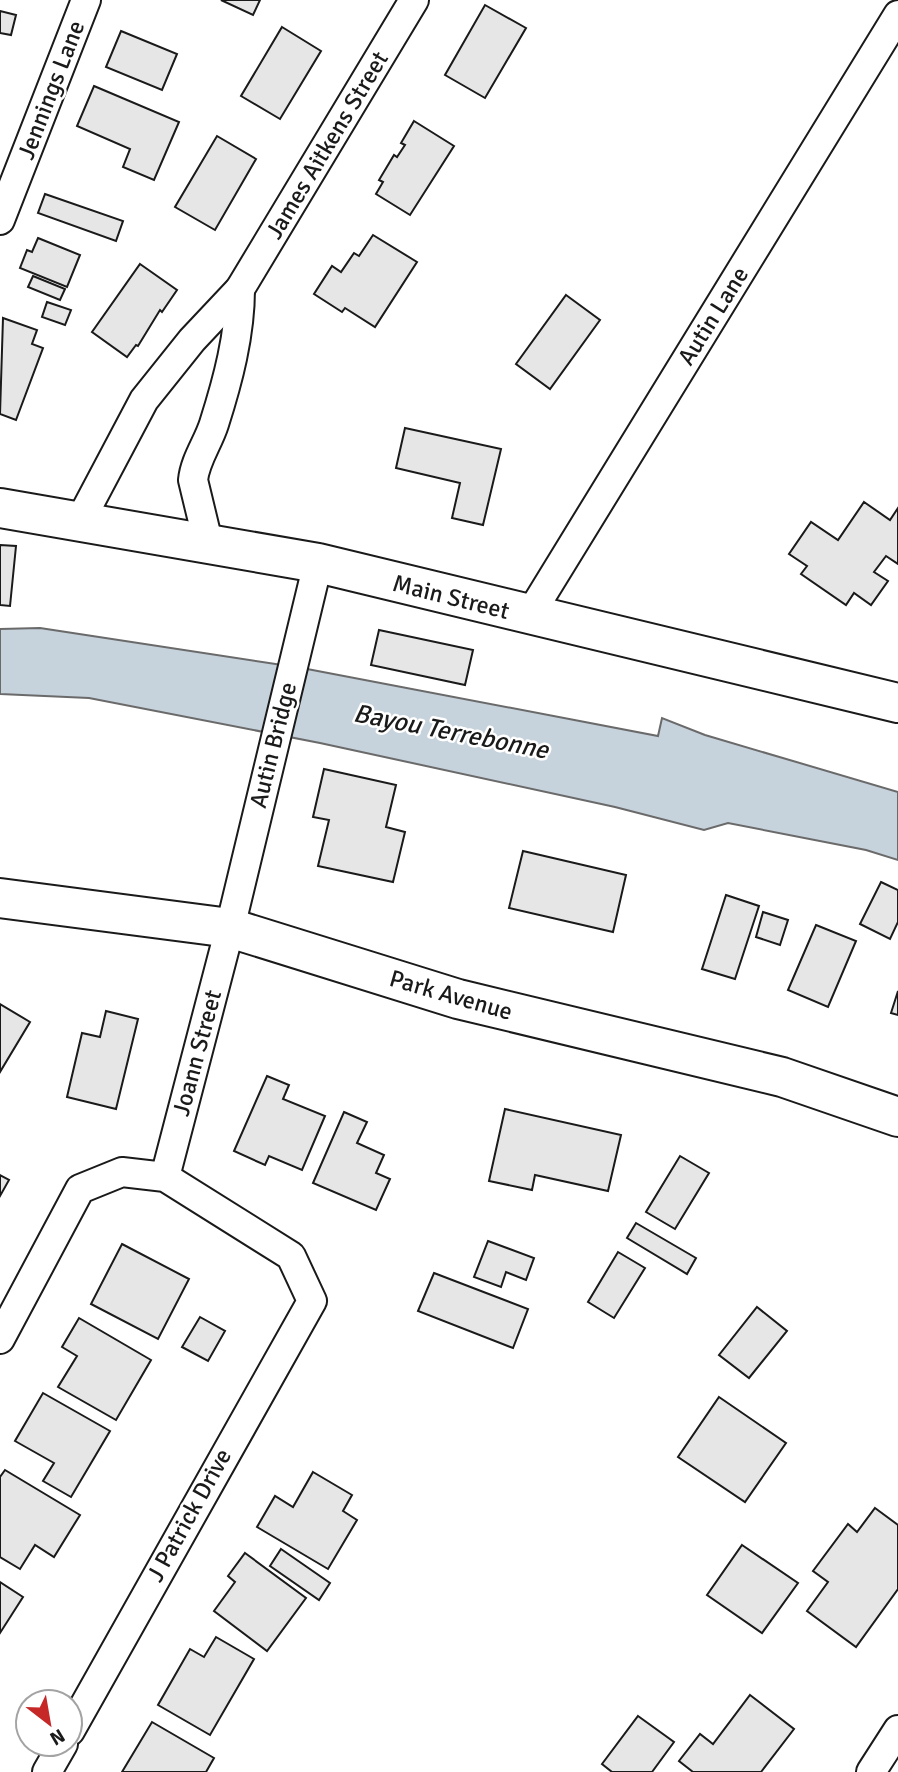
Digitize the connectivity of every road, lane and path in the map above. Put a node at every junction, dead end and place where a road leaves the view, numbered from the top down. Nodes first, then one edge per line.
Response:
1 (86, 0) edge
2 (414, 0) edge
3 (898, 15) edge
4 (0, 220) edge
5 (240, 289) junction
6 (0, 508) edge
7 (80, 521) junction
8 (208, 542) junction
9 (318, 563) junction
10 (529, 616) junction
11 (898, 703) edge
12 (0, 898) edge
13 (230, 928) junction
14 (898, 1117) edge
15 (165, 1177) junction
16 (0, 1339) edge
17 (84, 1706) edge
18 (898, 1730) edge
19 (871, 1772) edge

1 - 4 street, Jennings Lane
2 - 5 street, James Aitkens Street
3 - 10 street, Autin Lane
5 - 7 street, James Aitkens Street
5 - 8 street
6 - 7 main road, Main Street
7 - 8 main road, Main Street
8 - 9 main road, Main Street
9 - 10 main road, Main Street
9 - 13 street, Autin Bridge
10 - 11 main road, Main Street
12 - 13 main road, Park Avenue
13 - 14 main road, Park Avenue
13 - 15 street, Joann Street
15 - 16 street
15 - 17 street, J Patrick Drive
18 - 19 street

